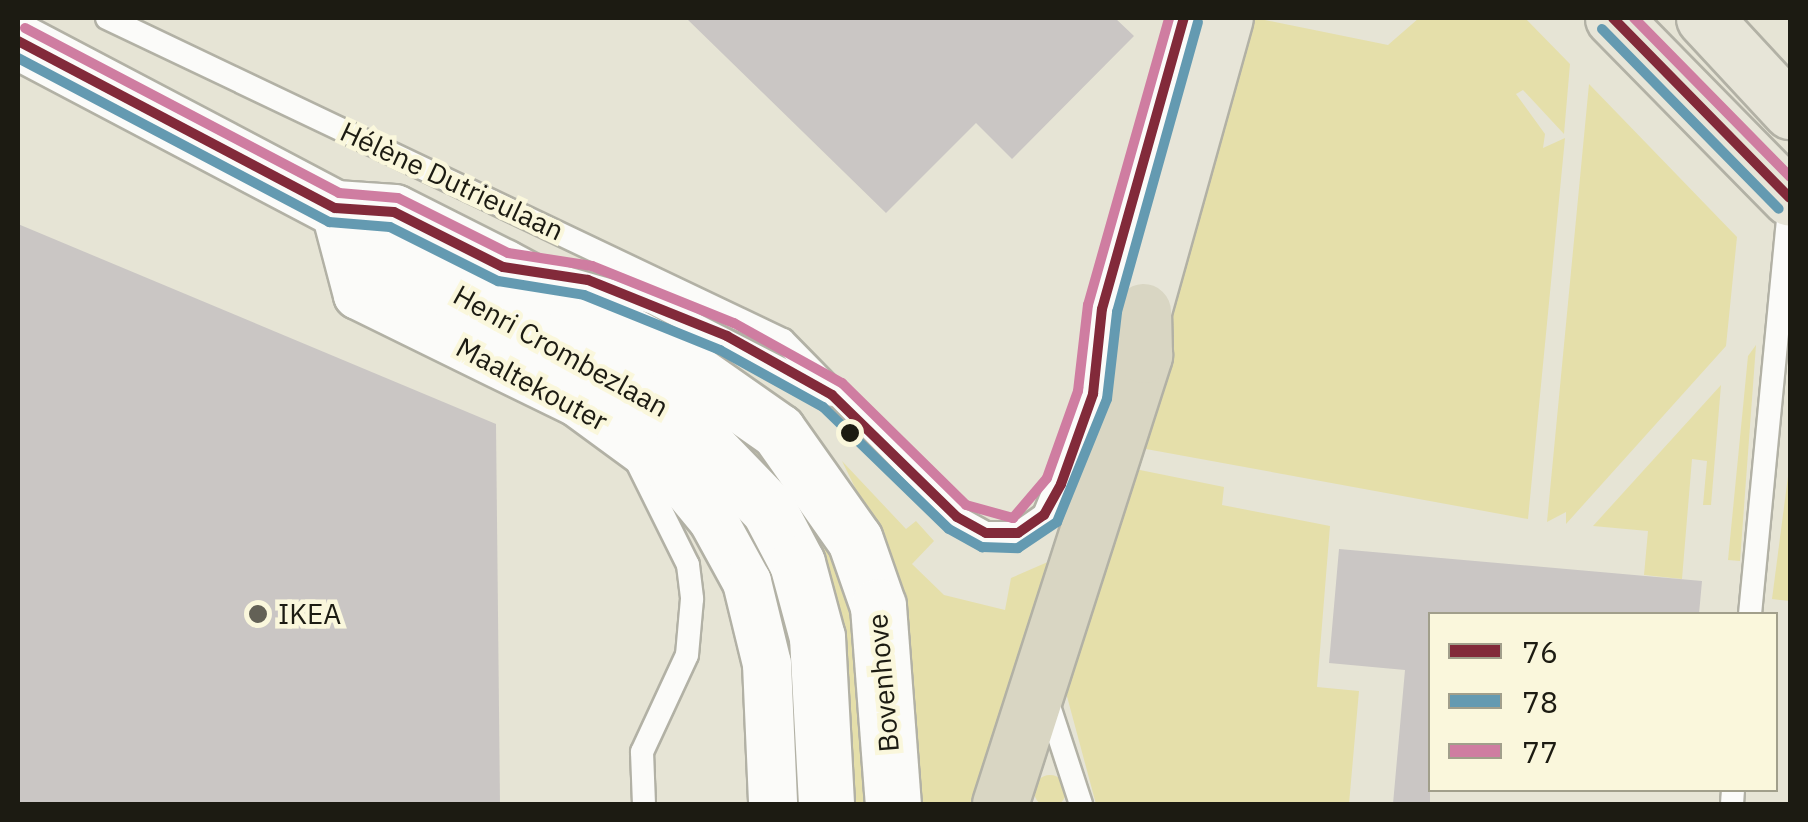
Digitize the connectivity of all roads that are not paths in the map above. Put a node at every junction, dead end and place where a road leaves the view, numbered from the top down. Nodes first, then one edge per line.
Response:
1 (107, 18) edge
2 (1184, 18) edge
3 (1226, 18) edge
4 (1613, 18) edge
5 (1704, 18) edge
6 (18, 41) edge
7 (1790, 111) edge
8 (1790, 198) edge
9 (335, 208) junction
10 (503, 267) junction
11 (1143, 311) junction
12 (1093, 394) junction
13 (832, 395) junction
14 (627, 434) junction
15 (1750, 612) edge
16 (1038, 677) junction
17 (644, 804) edge
18 (773, 804) edge
19 (826, 804) edge
20 (892, 804) edge
21 (1000, 804) edge
22 (1081, 804) edge

1 - 13 lane, Hélène Dutrieulaan
2 - 12 lane
3 - 11 main road
4 - 8 main road
5 - 7 main road
6 - 9 street, Bovenhove
8 - 15 lane
9 - 10 street, Bovenhove
9 - 14 street, Maaltekouter
9 - 19 street, Henri Crombezlaan
10 - 13 lane, Hélène Dutrieulaan
10 - 20 street, Bovenhove
11 - 12 lane
11 - 16 highway
12 - 13 lane, Hélène Dutrieulaan
14 - 17 lane
14 - 18 street, Maaltekouter
16 - 21 highway
16 - 22 lane

